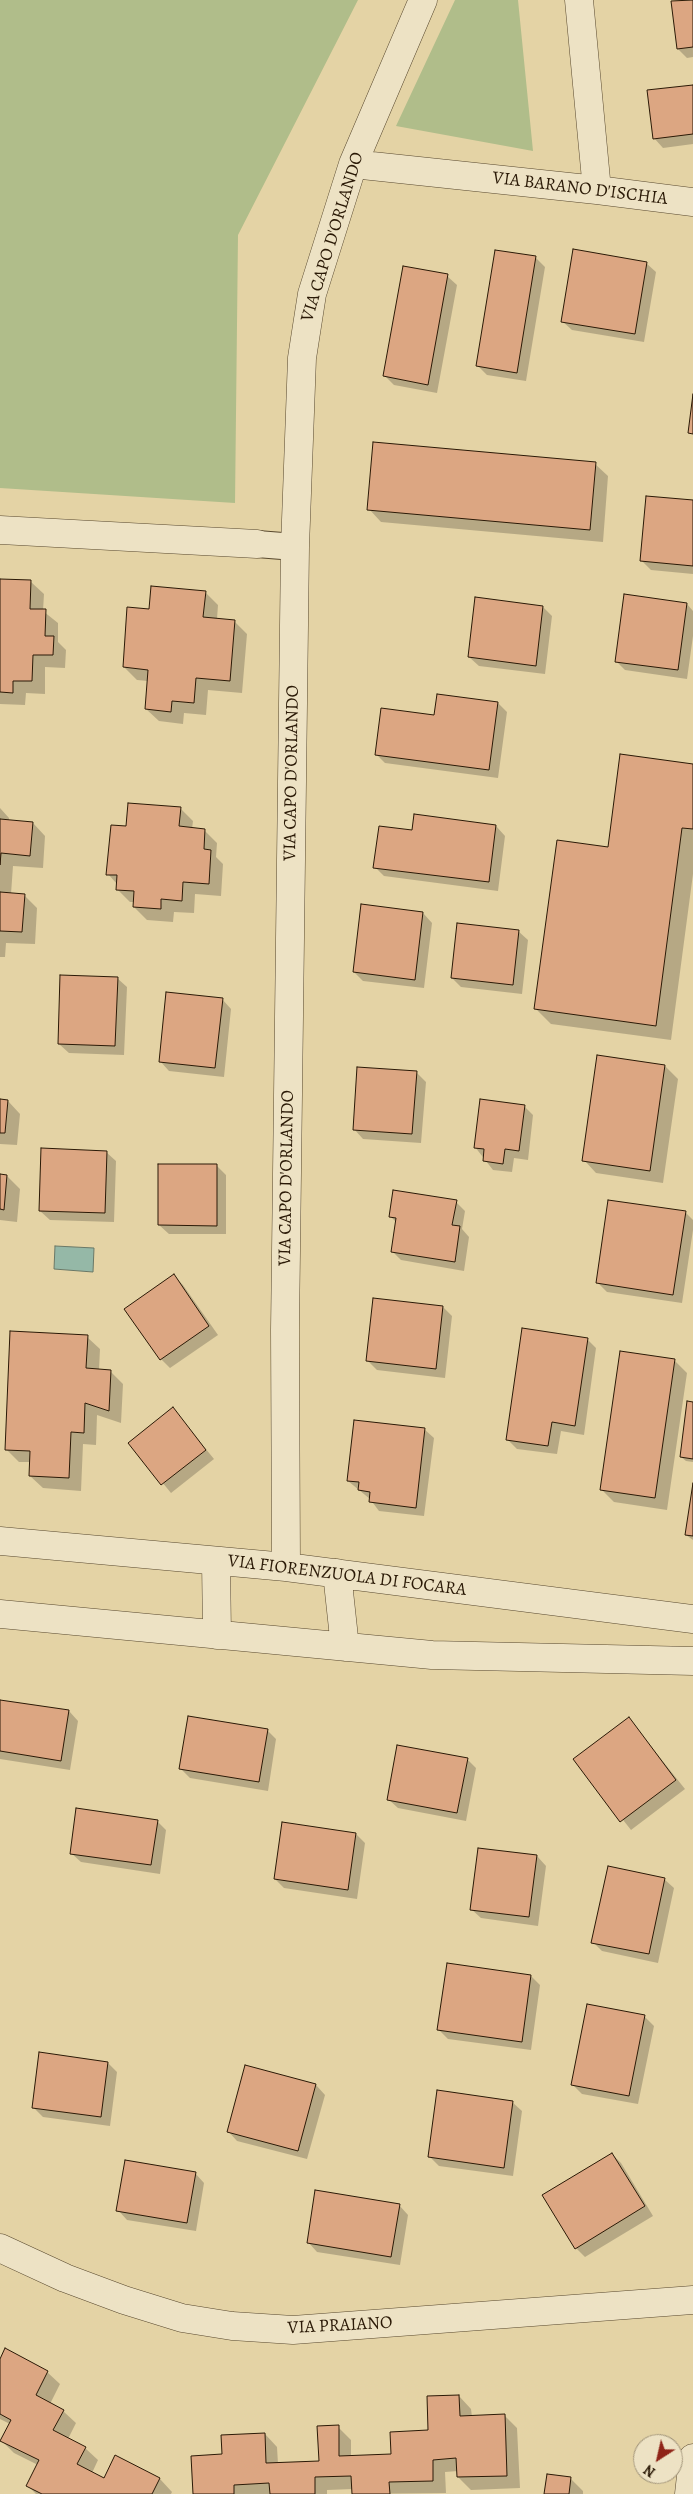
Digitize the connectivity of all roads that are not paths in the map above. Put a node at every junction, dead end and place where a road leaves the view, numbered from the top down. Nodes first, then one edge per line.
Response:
1 (423, 0) edge
2 (579, 0) edge
3 (353, 164) junction
4 (597, 190) junction
5 (693, 202) edge
6 (0, 530) edge
7 (257, 544) joint
8 (295, 547) junction
9 (0, 1542) edge
10 (216, 1561) junction
11 (286, 1567) junction
12 (337, 1573) junction
13 (0, 1614) edge
14 (693, 1619) edge
15 (217, 1635) junction
16 (345, 1647) junction
17 (693, 1661) edge
18 (0, 2248) edge
19 (693, 2300) edge
20 (693, 2458) edge
21 (688, 2494) edge

1 - 3 street, VIA CAPO D'ORLANDO
2 - 4 street
3 - 4 street, VIA BARANO D'ISCHIA
3 - 8 street, VIA CAPO D'ORLANDO
4 - 5 street, VIA BARANO D'ISCHIA
6 - 7 street
7 - 8 street
8 - 11 street, VIA CAPO D'ORLANDO
9 - 10 street, VIA FIORENZUOLA DI FOCARA
10 - 11 street, VIA FIORENZUOLA DI FOCARA
10 - 15 street
11 - 12 street, VIA FIORENZUOLA DI FOCARA
12 - 14 street, VIA FIORENZUOLA DI FOCARA
12 - 16 street
13 - 15 street
15 - 16 street
16 - 17 street
18 - 19 street, VIA PRAIANO
20 - 21 street

